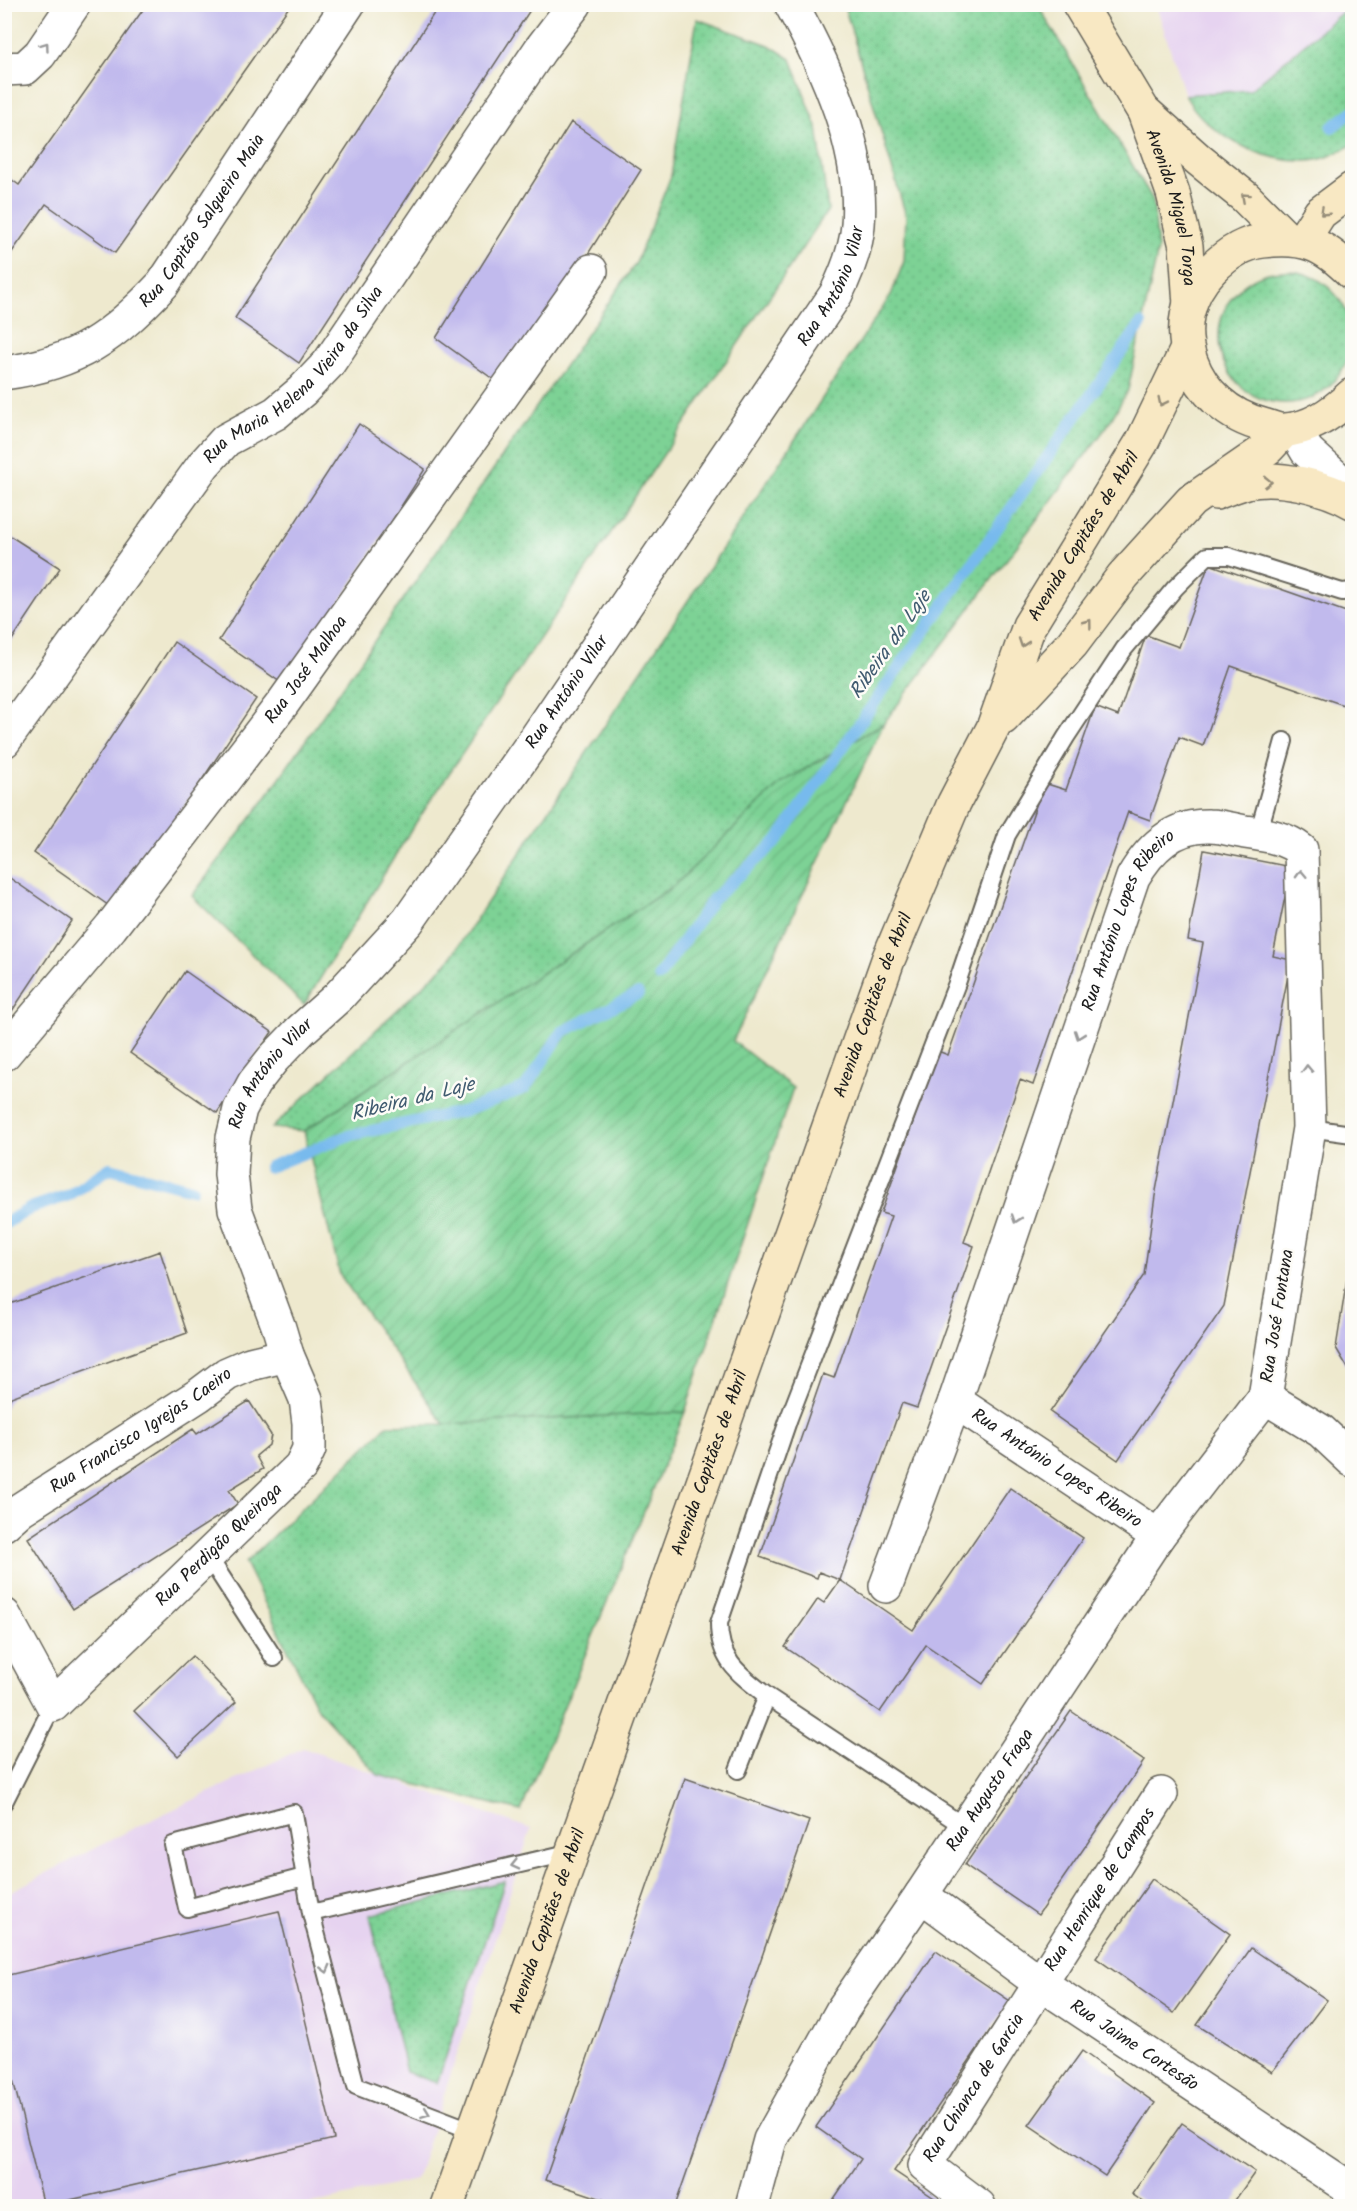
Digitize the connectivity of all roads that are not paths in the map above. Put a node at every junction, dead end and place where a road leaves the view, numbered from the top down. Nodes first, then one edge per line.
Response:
1 (75, 4) edge
2 (348, 4) edge
3 (574, 4) edge
4 (791, 4) edge
5 (1079, 4) edge
6 (4, 69) edge
7 (1144, 112) junction
8 (1353, 189) edge
9 (1294, 240) junction
10 (591, 271) dead end
11 (1353, 273) edge
12 (1190, 307) junction
13 (1187, 349) junction
14 (4, 373) edge
15 (1353, 395) edge
16 (1289, 430) junction
17 (1353, 492) edge
18 (1191, 501) junction
19 (1353, 502) edge
20 (1353, 591) edge
21 (993, 728) junction
22 (4, 741) edge
23 (1284, 741) dead end
24 (1258, 834) junction
25 (4, 1054) edge
26 (1309, 1128) junction
27 (1353, 1134) edge
28 (287, 1355) junction
29 (1265, 1397) junction
30 (955, 1401) junction
31 (1353, 1460) edge
32 (4, 1524) edge
33 (1158, 1536) junction
34 (208, 1556) junction
35 (886, 1586) dead end
36 (4, 1615) edge
37 (274, 1658) dead end
38 (767, 1696) junction
39 (53, 1705) junction
40 (738, 1770) dead end
41 (1161, 1794) dead end
42 (4, 1802) edge
43 (965, 1827) junction
44 (572, 1852) junction
45 (304, 1877) junction
46 (921, 1895) junction
47 (311, 1912) junction
48 (1040, 1983) junction
49 (473, 2131) junction
50 (1353, 2190) edge
51 (447, 2206) edge
52 (752, 2206) edge
53 (979, 2206) edge

6 -> 1 street
2 - 14 street, Rua Capitão Salgueiro Maia
3 - 22 street, Rua Maria Helena Vieira da Silva
4 - 28 street, Rua António Vilar
5 - 7 street, Avenida Miguel Torga
9 -> 7 street, Avenida Miguel Torga
7 - 12 street, Avenida Miguel Torga
8 -> 9 street
9 - 11 street
9 - 12 street
10 - 25 street, Rua José Malhoa
12 - 13 street
13 - 16 street
13 -> 21 street, Avenida Capitães de Abril
15 - 16 street
16 - 17 street
16 - 18 street, Avenida Capitães de Abril
18 -> 19 street
21 -> 18 street, Avenida Capitães de Abril
20 - 38 lane
21 - 44 street, Avenida Capitães de Abril
23 - 24 lane
26 -> 24 street, Rua António Lopes Ribeiro
24 -> 30 street, Rua António Lopes Ribeiro
26 - 27 lane
26 - 29 street, Rua José Fontana
28 - 32 street, Rua Francisco Igrejas Caeiro
28 - 34 street, Rua Perdigão Queiroga
29 - 31 street, Rua José Fontana
29 - 33 street, Rua Augusto Fraga
30 - 33 street, Rua António Lopes Ribeiro
30 - 35 street, Rua António Lopes Ribeiro
33 - 43 street, Rua Augusto Fraga
34 - 37 lane
34 - 39 street, Rua Perdigão Queiroga
36 - 39 street
38 - 40 lane
38 - 43 lane
39 - 42 lane
41 - 48 street, Rua Henrique de Campos
43 - 46 street, Rua Augusto Fraga
44 -> 47 lane
44 - 49 street, Avenida Capitães de Abril
45 - 45 lane
45 - 47 lane
46 - 48 street, Rua Jaime Cortesão
46 - 52 street, Rua Augusto Fraga
47 -> 49 lane
48 - 50 street, Rua Jaime Cortesão
48 - 53 street, Rua Chianca de Garcia
49 - 51 street, Avenida Capitães de Abril

